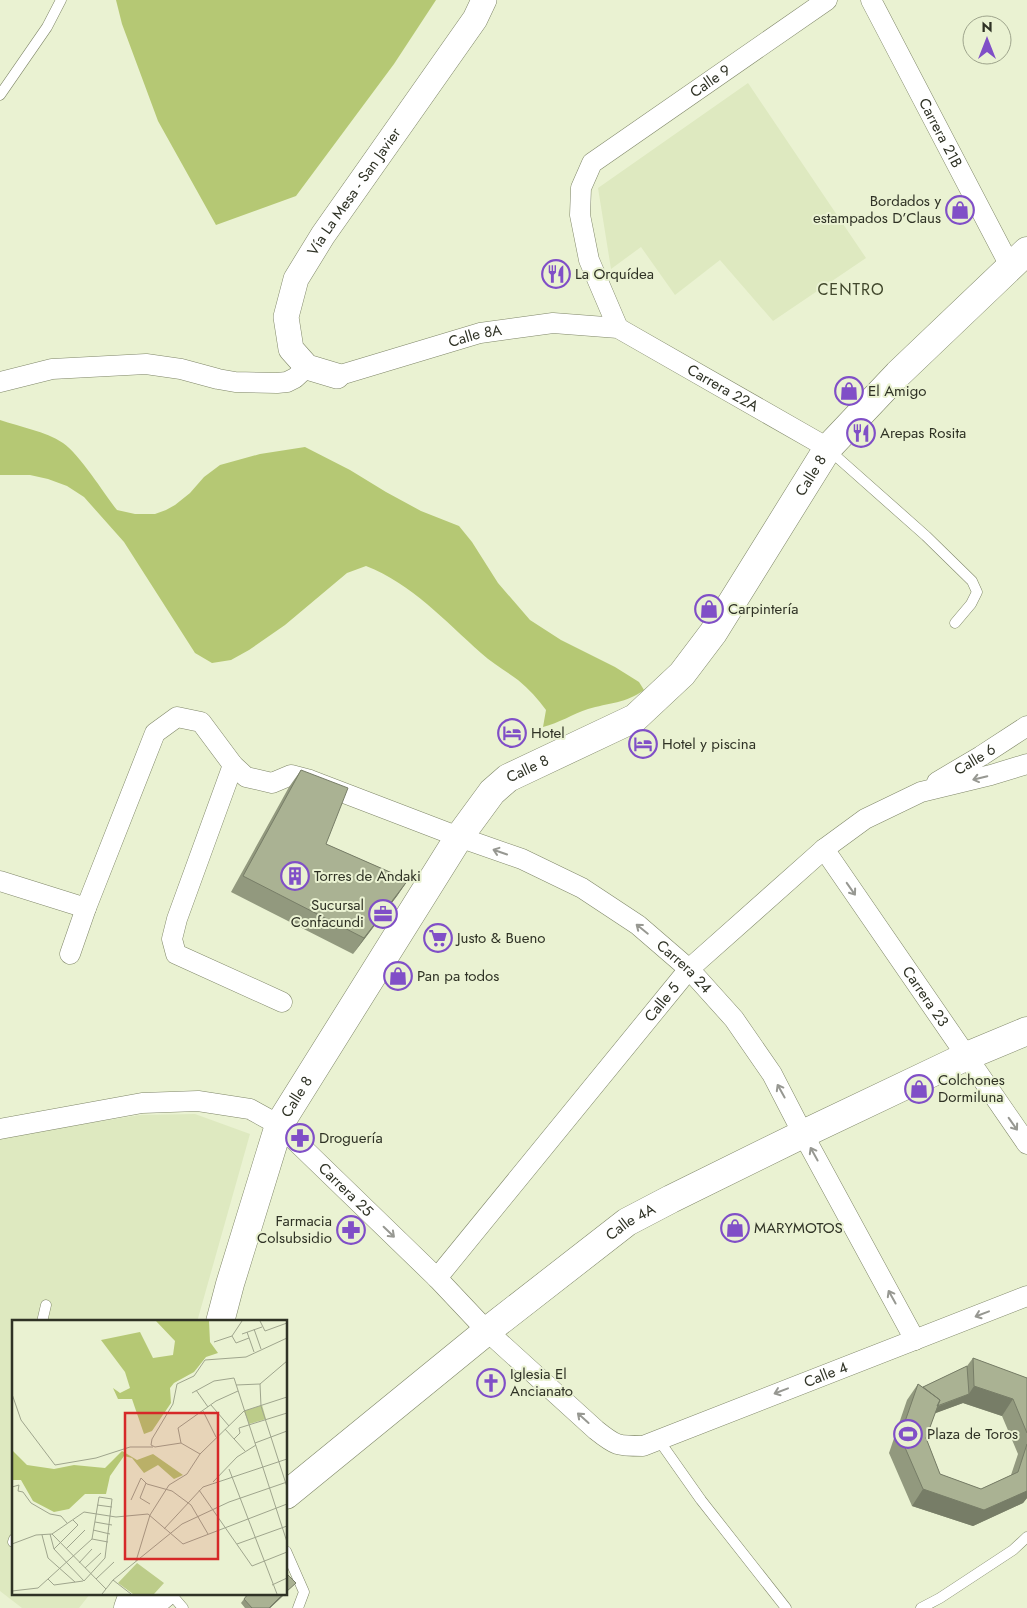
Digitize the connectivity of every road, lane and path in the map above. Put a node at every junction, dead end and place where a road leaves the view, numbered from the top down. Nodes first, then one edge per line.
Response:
1 (61, 0) edge
2 (484, 0) edge
3 (827, 0) edge
4 (871, 0) edge
5 (0, 94) edge
6 (1019, 259) edge
7 (618, 328) junction
8 (307, 367) junction
9 (337, 376) joint
10 (0, 382) edge
11 (828, 448) junction
12 (955, 623) dead end
13 (1027, 726) edge
14 (1027, 764) edge
15 (233, 766) junction
16 (921, 792) junction
17 (459, 837) junction
18 (824, 849) junction
19 (0, 881) edge
20 (86, 908) junction
21 (70, 954) dead end
22 (689, 969) junction
23 (282, 1002) dead end
24 (1027, 1031) edge
25 (966, 1056) junction
26 (279, 1125) junction
27 (0, 1128) edge
28 (803, 1134) junction
29 (1027, 1144) edge
30 (437, 1278) junction
31 (1027, 1296) edge
32 (46, 1305) dead end
33 (42, 1320) edge
34 (221, 1320) edge
35 (487, 1331) junction
36 (915, 1340) junction
37 (658, 1439) junction
38 (622, 1446) joint
39 (288, 1493) edge
40 (1027, 1537) edge
41 (288, 1558) edge
42 (133, 1596) edge
43 (161, 1596) edge
44 (172, 1596) edge
45 (128, 1608) edge
46 (146, 1608) edge
47 (183, 1608) edge
48 (298, 1608) edge
49 (786, 1608) edge
50 (921, 1608) edge

1 - 5 lane
2 - 8 street, Vía La Mesa - San Javier
3 - 7 street, Calle 9
4 - 6 street, Carrera 21B
6 - 11 main road, Calle 8
7 - 9 street, Calle 8A
7 - 11 street, Carrera 22A
8 - 9 street
8 - 10 street
11 - 12 lane
11 - 17 main road, Calle 8
13 - 16 street, Calle 6
14 -> 16 street, Calle 5
15 - 17 street, Carrera 24
15 - 20 street
15 - 23 street
16 - 18 street, Calle 5
22 -> 17 street, Carrera 24
17 - 26 main road, Calle 8
18 - 22 street, Calle 5
18 -> 25 street, Carrera 23
19 - 20 street
20 - 21 street
28 -> 22 street, Carrera 24
22 - 30 street, Calle 5
24 - 25 main road, Calle 4A
25 - 28 main road, Calle 4A
25 -> 29 street, Carrera 23
26 - 27 street, Carrera 25
26 -> 30 street, Carrera 25
26 - 34 main road, Calle 8
28 - 35 main road, Calle 4A
36 -> 28 street, Carrera 24
30 - 35 street, Carrera 25
31 -> 36 street, Calle 4
32 - 33 lane
38 -> 35 street, Carrera 25
35 - 39 main road, Calle 4A
36 -> 37 street, Calle 4
37 - 38 street, Calle 4
37 - 49 lane
40 - 50 lane
41 - 48 lane
42 - 45 main road
43 - 46 main road
44 - 47 lane

